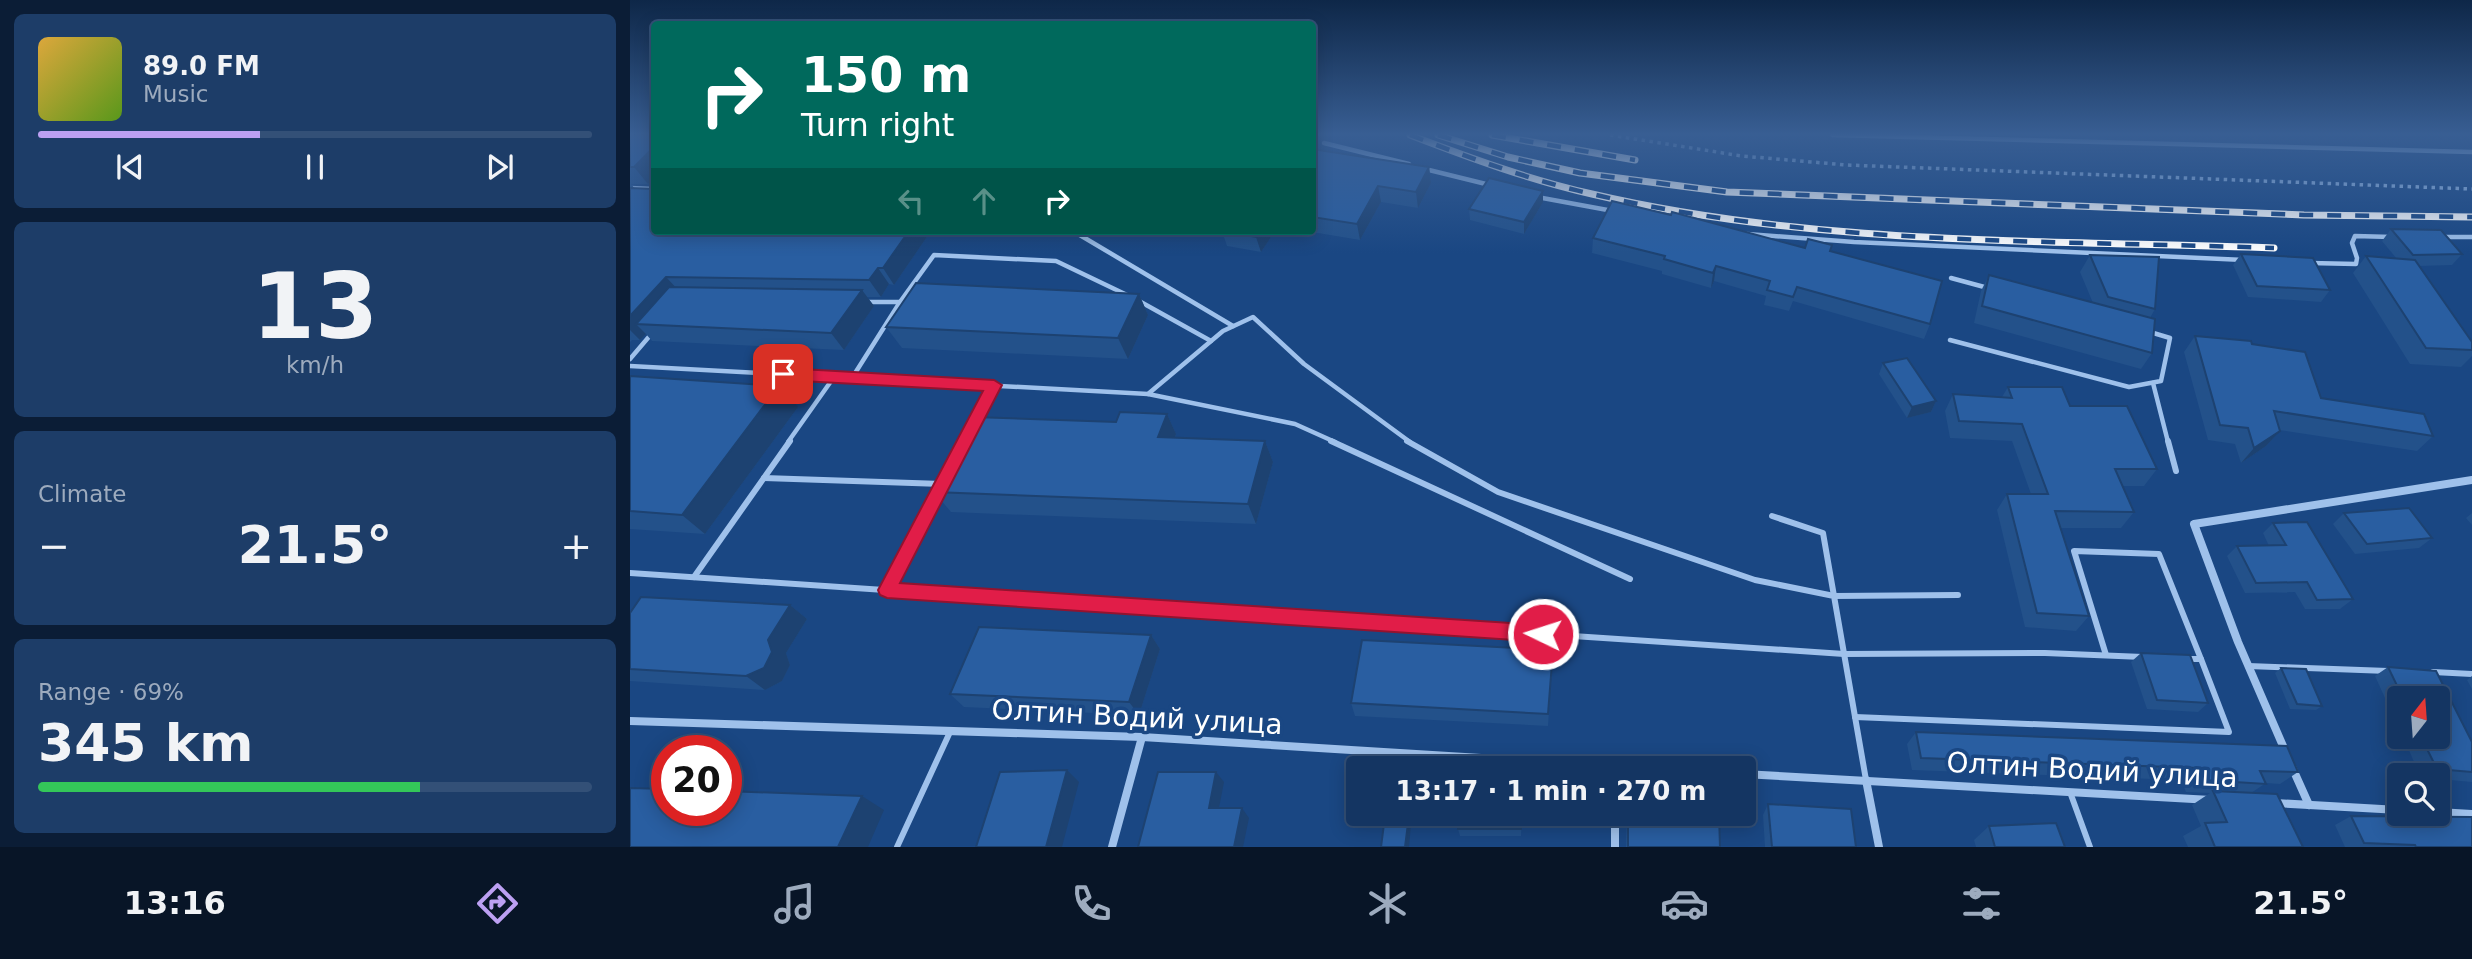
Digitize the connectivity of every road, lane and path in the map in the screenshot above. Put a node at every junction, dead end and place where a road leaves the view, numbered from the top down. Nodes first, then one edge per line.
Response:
1 (1449, 175) edge
2 (2095, 175) edge
3 (1498, 187) edge
4 (630, 188) edge
5 (651, 189) edge
6 (2472, 189) edge
7 (1525, 194) edge
8 (1621, 213) edge
9 (1745, 233) edge
10 (1080, 235) edge
11 (2394, 237) edge
12 (2433, 237) edge
13 (2472, 237) edge
14 (2357, 258) junction
15 (2248, 260) edge
16 (2302, 262) edge
17 (2370, 262) edge
18 (1951, 278) dead end
19 (1989, 288) edge
20 (859, 302) edge
21 (900, 302) junction
22 (1233, 326) junction
23 (656, 329) edge
24 (2144, 331) edge
25 (1950, 340) dead end
26 (1211, 341) junction
27 (630, 359) edge
28 (630, 366) edge
29 (834, 377) junction
30 (852, 378) junction
31 (2153, 383) junction
32 (994, 385) junction
33 (1148, 394) junction
34 (968, 435) edge
35 (2176, 471) dead end
36 (948, 472) edge
37 (764, 478) junction
38 (2472, 480) edge
39 (942, 484) junction
40 (1772, 516) dead end
41 (630, 573) edge
42 (694, 577) junction
43 (1630, 579) dead end
44 (887, 590) junction
45 (1958, 595) dead end
46 (1834, 596) junction
47 (1844, 654) junction
48 (2106, 655) junction
49 (2147, 657) edge
50 (2174, 658) edge
51 (2201, 659) junction
52 (2248, 666) junction
53 (2393, 671) edge
54 (2419, 672) edge
55 (2472, 674) edge
56 (1855, 717) junction
57 (630, 721) edge
58 (950, 732) junction
59 (1142, 737) junction
60 (1432, 756) edge
61 (1756, 775) edge
62 (1866, 780) junction
63 (2070, 792) junction
64 (2216, 800) edge
65 (2269, 803) edge
66 (2309, 805) junction
67 (2387, 809) edge
68 (2450, 813) edge
69 (2472, 814) edge
70 (1615, 826) edge
71 (897, 847) edge
72 (1112, 847) edge
73 (1615, 847) edge
74 (1879, 847) edge
75 (2090, 847) edge

1 - 3 lane
2 - 6 path
4 - 5 lane
7 - 8 lane
9 - 15 lane
10 - 22 lane
11 - 14 lane
12 - 13 lane
14 - 16 lane
14 - 17 lane
18 - 19 lane
20 - 21 lane
21 - 26 lane
21 - 30 lane
22 - 26 lane
22 - 46 lane
23 - 27 lane
24 - 31 lane
25 - 31 lane
26 - 33 lane
28 - 29 lane
29 - 30 lane
29 - 37 lane
30 - 32 lane
31 - 35 lane
32 - 33 lane
32 - 34 lane
33 - 43 lane
36 - 39 lane
37 - 39 lane
37 - 42 lane
38 - 52 street
39 - 44 lane
40 - 46 lane
41 - 42 lane
42 - 44 lane
44 - 47 lane
45 - 46 lane
46 - 47 lane
47 - 48 lane
47 - 56 lane
48 - 49 lane
48 - 51 lane
50 - 51 lane
51 - 56 lane
52 - 53 lane
52 - 66 street
54 - 55 lane
56 - 62 lane
57 - 58 street, Олтин Водий улица
58 - 59 street, Олтин Водий улица
58 - 71 lane
59 - 60 street, Олтин Водий улица
59 - 72 street
61 - 62 street, Олтин Водий улица
62 - 63 street, Олтин Водий улица
62 - 74 street
63 - 64 street, Олтин Водий улица
63 - 75 lane
65 - 66 street, Олтин Водий улица
66 - 67 street, Олтин Водий улица
68 - 69 street
70 - 73 street

